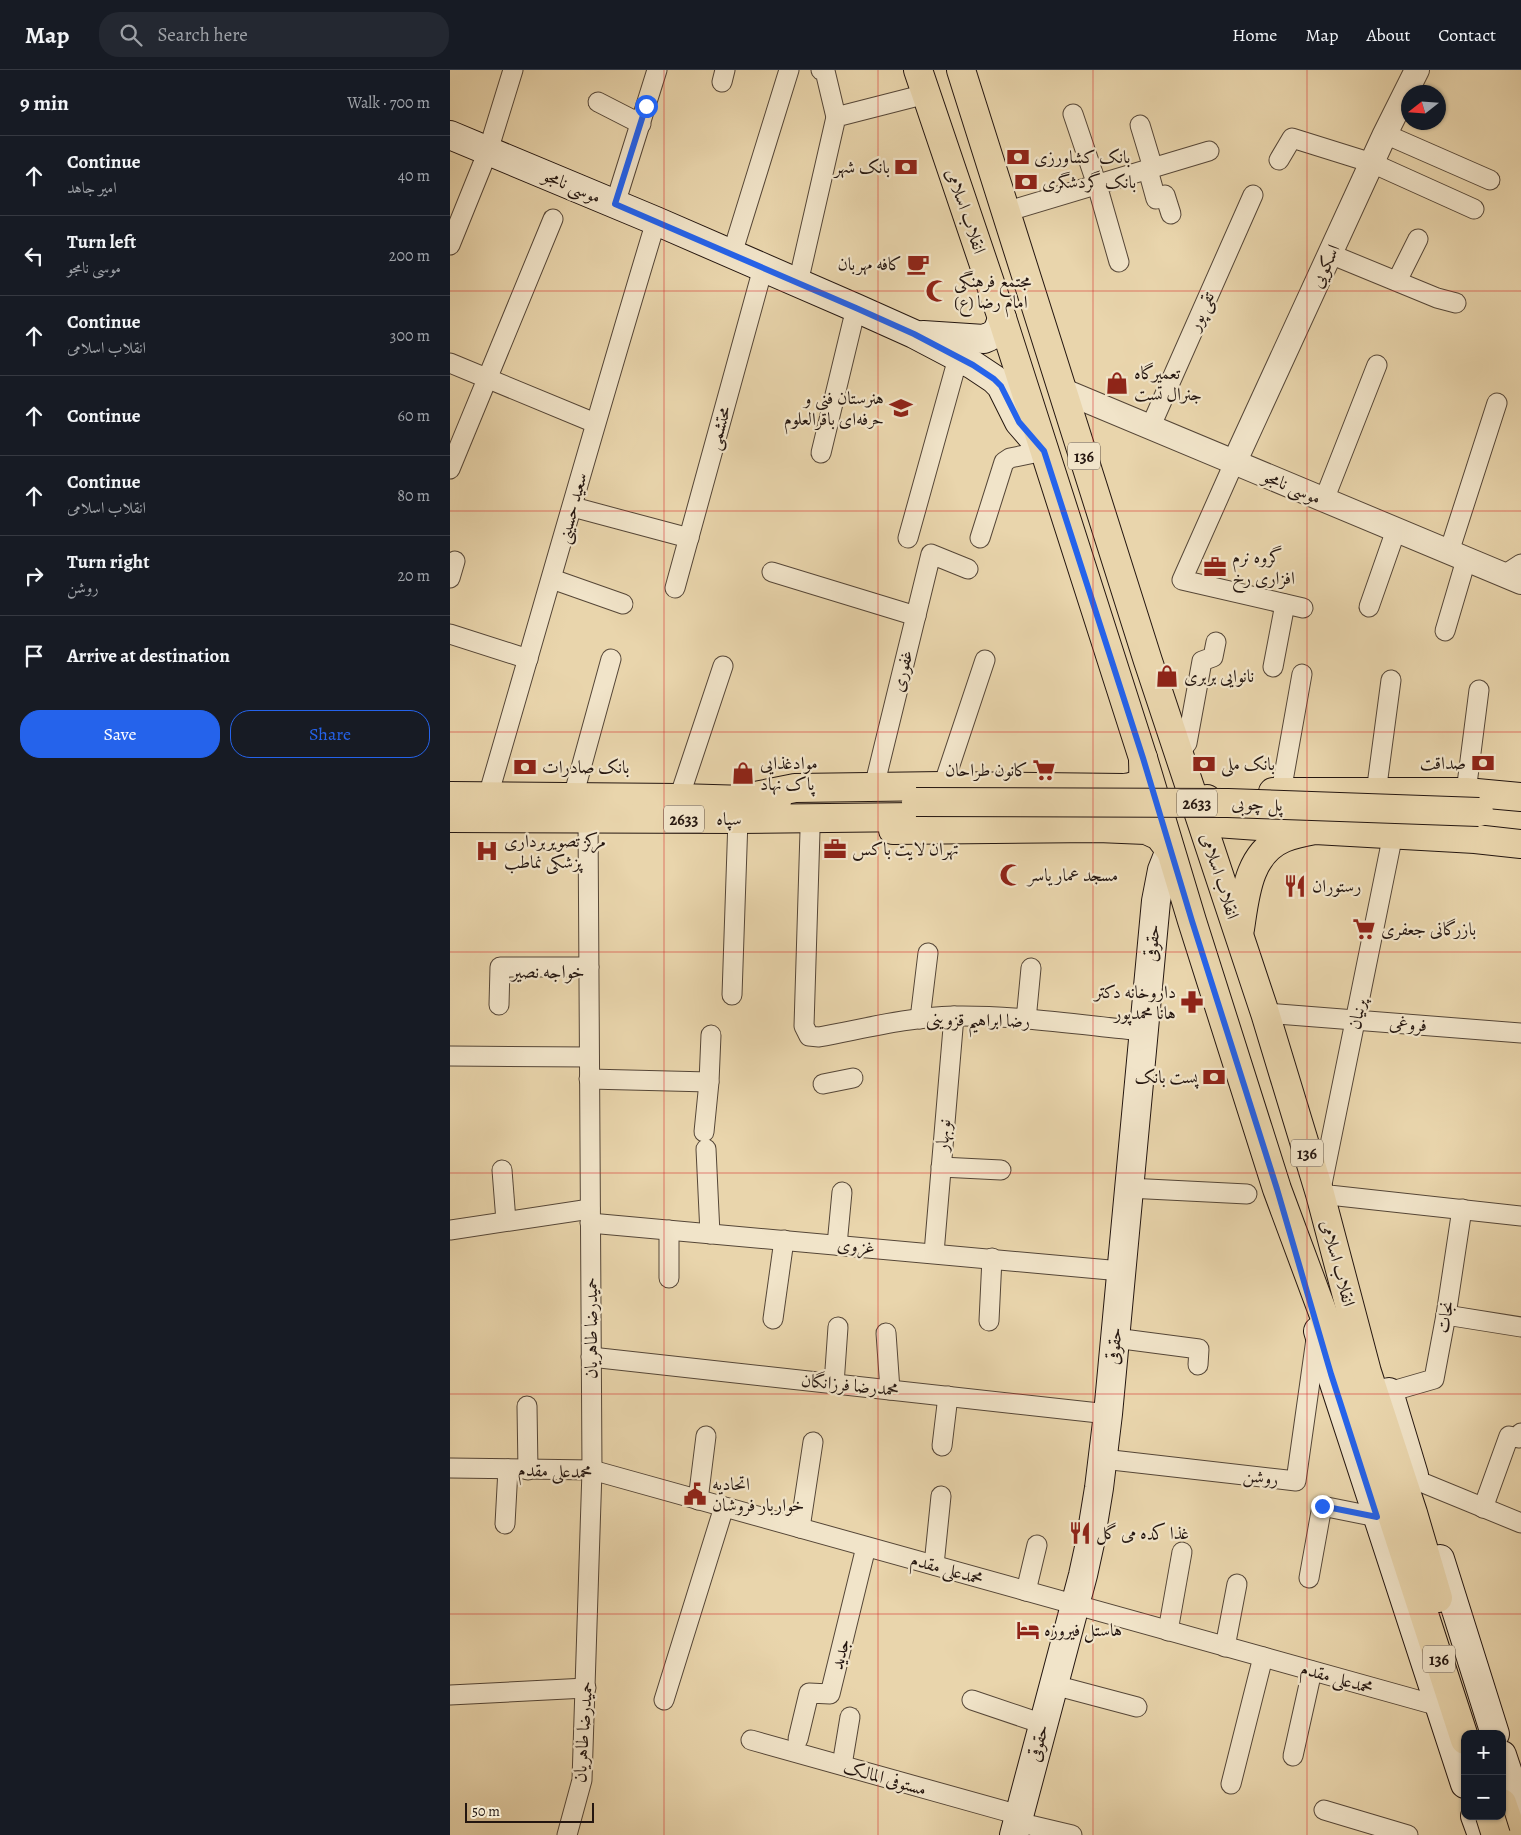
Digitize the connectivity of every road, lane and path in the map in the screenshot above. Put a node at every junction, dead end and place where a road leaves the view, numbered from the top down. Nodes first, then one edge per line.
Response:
1 (513, 70) edge
2 (657, 70) edge
3 (789, 70) edge
4 (824, 70) edge
5 (961, 70) edge
6 (1417, 70) edge
7 (922, 82) edge
8 (598, 102) dead end
9 (1073, 114) dead end
10 (836, 117) junction
11 (640, 124) junction
12 (1140, 125) dead end
13 (1385, 134) junction
14 (450, 135) edge
15 (488, 151) junction
16 (1209, 151) dead end
17 (1278, 160) dead end
18 (1372, 163) junction
19 (1151, 169) junction
20 (1490, 180) dead end
21 (1097, 185) junction
22 (1253, 195) dead end
23 (615, 204) junction
24 (1474, 209) dead end
25 (1005, 212) junction
26 (1171, 214) dead end
27 (553, 219) dead end
28 (656, 221) junction
29 (1418, 239) dead end
30 (450, 245) edge
31 (732, 254) junction
32 (1330, 254) junction
33 (1119, 262) dead end
34 (763, 268) junction
35 (1397, 282) junction
36 (798, 283) junction
37 (1456, 303) dead end
38 (856, 308) junction
39 (1002, 318) junction
40 (914, 334) junction
41 (958, 358) junction
42 (450, 363) edge
43 (1377, 365) dead end
44 (486, 378) junction
45 (1064, 391) junction
46 (1498, 404) dead end
47 (595, 423) junction
48 (1150, 428) junction
49 (1044, 451) junction
50 (821, 453) dead end
51 (1234, 463) junction
52 (450, 469) edge
53 (1324, 500) junction
54 (572, 507) junction
55 (1396, 530) junction
56 (689, 538) junction
57 (908, 538) dead end
58 (980, 538) dead end
59 (1458, 556) junction
60 (968, 569) dead end
61 (772, 572) dead end
62 (1515, 574) edge
63 (552, 579) junction
64 (675, 588) dead end
65 (623, 604) dead end
66 (1284, 604) junction
67 (1369, 607) dead end
68 (1303, 608) dead end
69 (916, 616) junction
70 (1445, 631) dead end
71 (450, 634) edge
72 (1216, 642) dead end
73 (528, 659) junction
74 (611, 659) dead end
75 (984, 660) dead end
76 (723, 666) dead end
77 (1273, 666) dead end
78 (1302, 674) dead end
79 (1391, 680) dead end
80 (1480, 690) dead end
81 (1143, 758) junction
82 (1181, 759) junction
83 (943, 786) junction
84 (874, 787) junction
85 (1097, 787) junction
86 (1231, 791) junction
87 (1281, 792) junction
88 (1376, 793) junction
89 (450, 796) edge
90 (488, 796) junction
91 (1521, 797) edge
92 (679, 798) junction
93 (580, 808) junction
94 (738, 809) junction
95 (916, 809) joint
96 (1474, 810) junction
97 (1521, 814) edge
98 (450, 818) edge
99 (1098, 828) junction
100 (1521, 828) edge
101 (1315, 830) junction
102 (810, 831) junction
103 (1393, 834) junction
104 (1521, 844) edge
105 (1170, 850) junction
106 (1239, 936) junction
107 (928, 953) dead end
108 (589, 967) junction
109 (1031, 968) dead end
110 (732, 995) dead end
111 (499, 1005) dead end
112 (1265, 1013) junction
113 (954, 1016) junction
114 (920, 1019) junction
115 (1026, 1020) junction
116 (1356, 1020) junction
117 (1143, 1031) junction
118 (1521, 1033) edge
119 (711, 1035) dead end
120 (450, 1056) edge
121 (590, 1057) junction
122 (853, 1078) dead end
123 (589, 1079) junction
124 (710, 1082) junction
125 (824, 1084) dead end
126 (941, 1167) junction
127 (502, 1170) dead end
128 (1001, 1170) dead end
129 (1128, 1188) junction
130 (1277, 1189) junction
131 (842, 1192) dead end
132 (1247, 1194) dead end
133 (1320, 1194) junction
134 (1462, 1209) junction
135 (590, 1216) junction
136 (1521, 1216) edge
137 (506, 1222) junction
138 (450, 1230) edge
139 (669, 1230) junction
140 (710, 1234) junction
141 (784, 1240) junction
142 (837, 1245) junction
143 (934, 1253) junction
144 (992, 1258) junction
145 (1121, 1271) junction
146 (669, 1278) dead end
147 (1446, 1315) junction
148 (773, 1319) dead end
149 (988, 1321) dead end
150 (838, 1327) dead end
151 (1521, 1327) edge
152 (1318, 1329) junction
153 (886, 1333) dead end
154 (1115, 1338) junction
155 (592, 1357) junction
156 (1198, 1365) dead end
157 (834, 1384) junction
158 (890, 1390) junction
159 (1389, 1392) junction
160 (948, 1396) junction
161 (527, 1406) dead end
162 (1108, 1414) junction
163 (1521, 1433) edge
164 (706, 1436) dead end
165 (813, 1442) dead end
166 (942, 1446) dead end
167 (1103, 1458) junction
168 (450, 1468) edge
169 (508, 1469) junction
170 (528, 1470) junction
171 (592, 1470) junction
172 (1416, 1480) junction
173 (941, 1496) dead end
174 (698, 1500) junction
175 (724, 1507) junction
176 (1483, 1508) junction
177 (1377, 1517) junction
178 (1521, 1523) edge
179 (505, 1524) dead end
180 (800, 1528) junction
181 (1037, 1545) dead end
182 (866, 1546) junction
183 (1182, 1552) dead end
184 (934, 1565) junction
185 (1421, 1575) junction
186 (1309, 1578) dead end
187 (1237, 1584) dead end
188 (1026, 1591) junction
189 (1075, 1605) junction
190 (1168, 1631) junction
191 (1225, 1647) junction
192 (1263, 1657) junction
193 (1312, 1671) junction
194 (1054, 1685) junction
195 (586, 1688) junction
196 (450, 1695) edge
197 (664, 1700) dead end
198 (972, 1700) dead end
199 (1136, 1707) dead end
200 (850, 1717) dead end
201 (1487, 1721) edge
202 (1449, 1723) edge
203 (1044, 1724) junction
204 (1479, 1730) edge
205 (798, 1739) dead end
206 (752, 1740) dead end
207 (1461, 1743) edge
208 (1293, 1756) dead end
209 (842, 1766) junction
210 (1463, 1775) edge
211 (1506, 1775) edge
212 (1231, 1784) dead end
213 (1509, 1790) edge
214 (1324, 1810) dead end
215 (1521, 1812) edge
216 (1017, 1824) edge
217 (567, 1835) edge
218 (1072, 1835) edge
219 (1408, 1835) edge
220 (1513, 1835) edge

1 - 15 street
2 - 11 street
3 - 31 street
4 - 10 street
5 - 25 main road, انقلاب اسلامی / 136
6 - 13 street, اسکویی
7 - 10 street
7 - 39 main road, انقلاب اسلامی / 136
8 - 11 street
9 - 21 street
10 - 36 street
11 - 23 street
12 - 19 street
13 - 18 street, اسکویی
13 - 20 street
14 - 15 main road, موسی نامجو
15 - 23 main road, موسی نامجو
15 - 30 street
16 - 19 street
17 - 18 street
18 - 24 street
18 - 32 street, اسکویی
19 - 21 street
19 - 26 street
21 - 25 street
21 - 33 street
22 - 48 street, تقی پور
23 - 28 main road, موسی نامجو
25 - 45 main road, انقلاب اسلامی / 136
27 - 44 street
28 - 31 main road, موسی نامجو
28 - 47 street, سعید حسینی
29 - 35 street
31 - 34 main road, موسی نامجو
32 - 35 street
32 - 51 street, اسکویی
34 - 36 main road, موسی نامجو
34 - 56 street, محتشمی
35 - 37 street
36 - 38 main road, موسی نامجو
38 - 40 main road, موسی نامجو
38 - 50 street
39 - 40 main road, موسی نامجو
39 - 49 main road, انقلاب اسلامی / 136
40 - 41 main road, موسی نامجو
41 - 49 main road, موسی نامجو
41 - 57 street
42 - 44 street
43 - 53 street
44 - 47 street
44 - 52 street
45 - 48 street, موسی نامجو
45 - 82 main road, انقلاب اسلامی / 136
46 - 59 street
47 - 54 street, سعید حسینی
48 - 51 street, موسی نامجو
49 - 58 street
49 - 81 main road, انقلاب اسلامی / 136
51 - 53 street, موسی نامجو
51 - 66 street
53 - 55 street, موسی نامجو
54 - 56 street
54 - 63 street, سعید حسینی
55 - 59 street, موسی نامجو
55 - 67 street
56 - 64 street, محتشمی
59 - 62 street, موسی نامجو
59 - 70 street
60 - 69 street, غفوری
61 - 69 street
63 - 65 street
63 - 73 street, سعید حسینی
66 - 68 street
66 - 77 street
69 - 84 street, غفوری
71 - 73 street
72 - 82 street
73 - 90 street, سعید حسینی
74 - 93 street, حمیدرضا طاهریان
75 - 83 street
76 - 92 street
78 - 87 street
79 - 88 street
80 - 96 street
81 - 85 main road, 2633
81 - 105 main road, انقلاب اسلامی / 136
82 - 86 main road
82 - 106 main road, انقلاب اسلامی / 136
83 - 84 main road, 2633
83 - 85 main road, 2633
84 - 94 main road, 2633
85 - 99 main road
86 - 87 main road
86 - 101 main road
87 - 88 main road
88 - 96 main road
89 - 90 main road, سپاه / 2633
90 - 93 main road, سپاه / 2633
91 - 96 main road
92 - 93 main road, سپاه / 2633
92 - 94 main road, سپاه / 2633
93 - 94 main road, سپاه / 2633
93 - 98 main road, سپاه / 2633
93 - 108 street, حمیدرضا طاهریان
94 - 95 main road, سپاه / 2633
94 - 102 main road, 2633
94 - 110 street
95 - 96 main road, پل چوبی / 2633, bridge
96 - 97 main road
96 - 100 main road
99 - 102 main road, 2633
99 - 105 main road
101 - 103 main road
101 - 106 main road
102 - 114 street, رضا ابراهیم قزوینی
103 - 104 main road
103 - 116 street, پرنیان
105 - 117 main road, حقوقی
105 - 130 main road, انقلاب اسلامی / 136
106 - 112 main road, انقلاب اسلامی / 136
107 - 114 street
108 - 111 street
108 - 121 street, حمیدرضا طاهریان
109 - 115 street
112 - 116 street, فروغی
112 - 133 main road, انقلاب اسلامی / 136
113 - 114 street, رضا ابراهیم قزوینی
113 - 115 street, رضا ابراهیم قزوینی
113 - 126 street, نوبهار
115 - 117 street, رضا ابراهیم قزوینی
116 - 118 street, فروغی
116 - 133 street, پرنیان
117 - 129 main road, حقوقی
119 - 124 street
120 - 121 street
121 - 123 street, حمیدرضا طاهریان
122 - 125 street
123 - 124 street
123 - 135 street, حمیدرضا طاهریان
124 - 140 street
126 - 128 street
126 - 143 street, نوبهار
127 - 137 street
129 - 132 street
129 - 145 main road, حقوقی
130 - 152 main road
130 - 185 main road, انقلاب اسلامی / 136
131 - 142 street
133 - 134 street
133 - 159 main road
133 - 185 main road, انقلاب اسلامی / 136
134 - 136 street
134 - 147 street, نجات
135 - 137 street, غزوی
135 - 139 street, غزوی
135 - 155 street, حمیدرضا طاهریان
137 - 138 street, غزوی
139 - 140 street, غزوی
139 - 146 street
140 - 141 street, غزوی
141 - 142 street, غزوی
141 - 148 street
142 - 143 street, غزوی
143 - 144 street, غزوی
144 - 145 street, غزوی
144 - 149 street
145 - 154 main road, حقوقی
147 - 151 street
147 - 159 street, نجات
150 - 157 street
152 - 167 street, روشن
152 - 177 main road
153 - 158 street
154 - 156 street
154 - 162 main road, حقوقی
155 - 157 street, محمدرضا فرزانگان
155 - 171 street, حمیدرضا طاهریان
157 - 158 street, محمدرضا فرزانگان
158 - 160 street, محمدرضا فرزانگان
159 - 172 main road
160 - 162 street, محمدرضا فرزانگان
160 - 166 street
161 - 170 street
162 - 167 main road, حقوقی
163 - 176 street
164 - 174 street
165 - 180 street
167 - 189 main road, حقوقی
168 - 169 street, محمدعلی مقدم
169 - 170 street, محمدعلی مقدم
169 - 179 street
170 - 171 street, محمدعلی مقدم
171 - 174 street, محمدعلی مقدم
171 - 195 street, حمیدرضا طاهریان
172 - 176 street
172 - 201 main road
173 - 184 street
174 - 175 street, محمدعلی مقدم
175 - 180 street, محمدعلی مقدم
175 - 197 street
176 - 178 street
177 - 186 street
177 - 202 main road
180 - 182 street, محمدعلی مقدم
181 - 188 street
182 - 184 street, محمدعلی مقدم
182 - 205 street, جدید
183 - 190 street
184 - 188 street, محمدعلی مقدم
185 - 202 main road, 136
185 - 204 main road, 136
187 - 191 street
188 - 189 street, محمدعلی مقدم
189 - 190 street, محمدعلی مقدم
189 - 194 main road, حقوقی
190 - 191 street, محمدعلی مقدم
191 - 192 street, محمدعلی مقدم
192 - 193 street, محمدعلی مقدم
192 - 212 street
193 - 202 street, محمدعلی مقدم
193 - 208 street
194 - 199 street
194 - 203 main road, حقوقی
195 - 196 street
195 - 217 street, حمیدرضا طاهریان
198 - 203 street
200 - 209 street
202 - 207 main road
202 - 210 main road
203 - 216 main road, حقوقی
206 - 209 street, مستوفی المالک
209 - 216 street, مستوفی المالک
211 - 213 main road
213 - 215 main road
213 - 220 main road
214 - 219 street
216 - 218 street, مستوفی المالک

